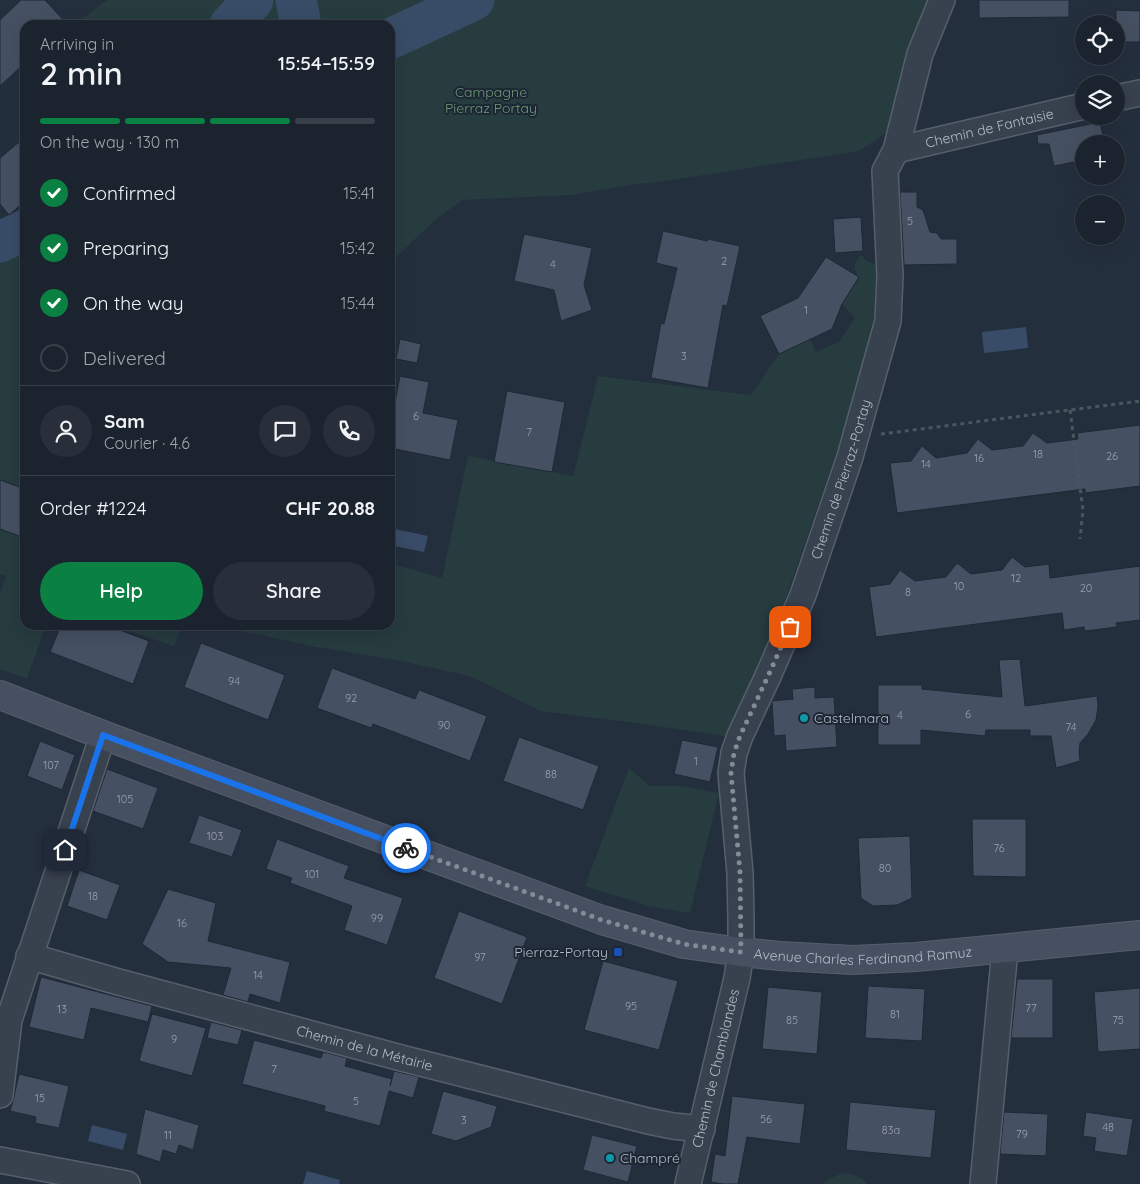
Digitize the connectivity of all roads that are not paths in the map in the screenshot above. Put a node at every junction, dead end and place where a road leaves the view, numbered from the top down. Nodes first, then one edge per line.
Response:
1 (942, 0) edge
2 (1140, 93) edge
3 (1125, 96) edge
4 (1075, 108) edge
5 (896, 150) junction
6 (0, 695) edge
7 (103, 735) junction
8 (1140, 935) edge
9 (1005, 949) junction
10 (741, 952) junction
11 (30, 956) junction
12 (0, 1095) edge
13 (702, 1129) junction
14 (0, 1160) edge
15 (0, 1166) edge
16 (18, 1184) edge
17 (127, 1184) edge
18 (688, 1184) edge
19 (983, 1184) edge

1 - 5 street, Chemin de Pierraz-Portay
2 - 3 street
4 - 5 street, Chemin de Fantaisie
5 - 10 street, Chemin de Pierraz-Portay
6 - 7 street, Avenue Charles Ferdinand Ramuz
7 - 10 street, Avenue Charles Ferdinand Ramuz
7 - 11 street
8 - 9 street, Avenue Charles Ferdinand Ramuz
9 - 10 street, Avenue Charles Ferdinand Ramuz
9 - 19 street
10 - 13 street, Chemin de Chamblandes
11 - 12 street
11 - 13 street, Chemin de la Métairie
13 - 18 street, Chemin de Chamblandes
14 - 17 street
15 - 16 street

